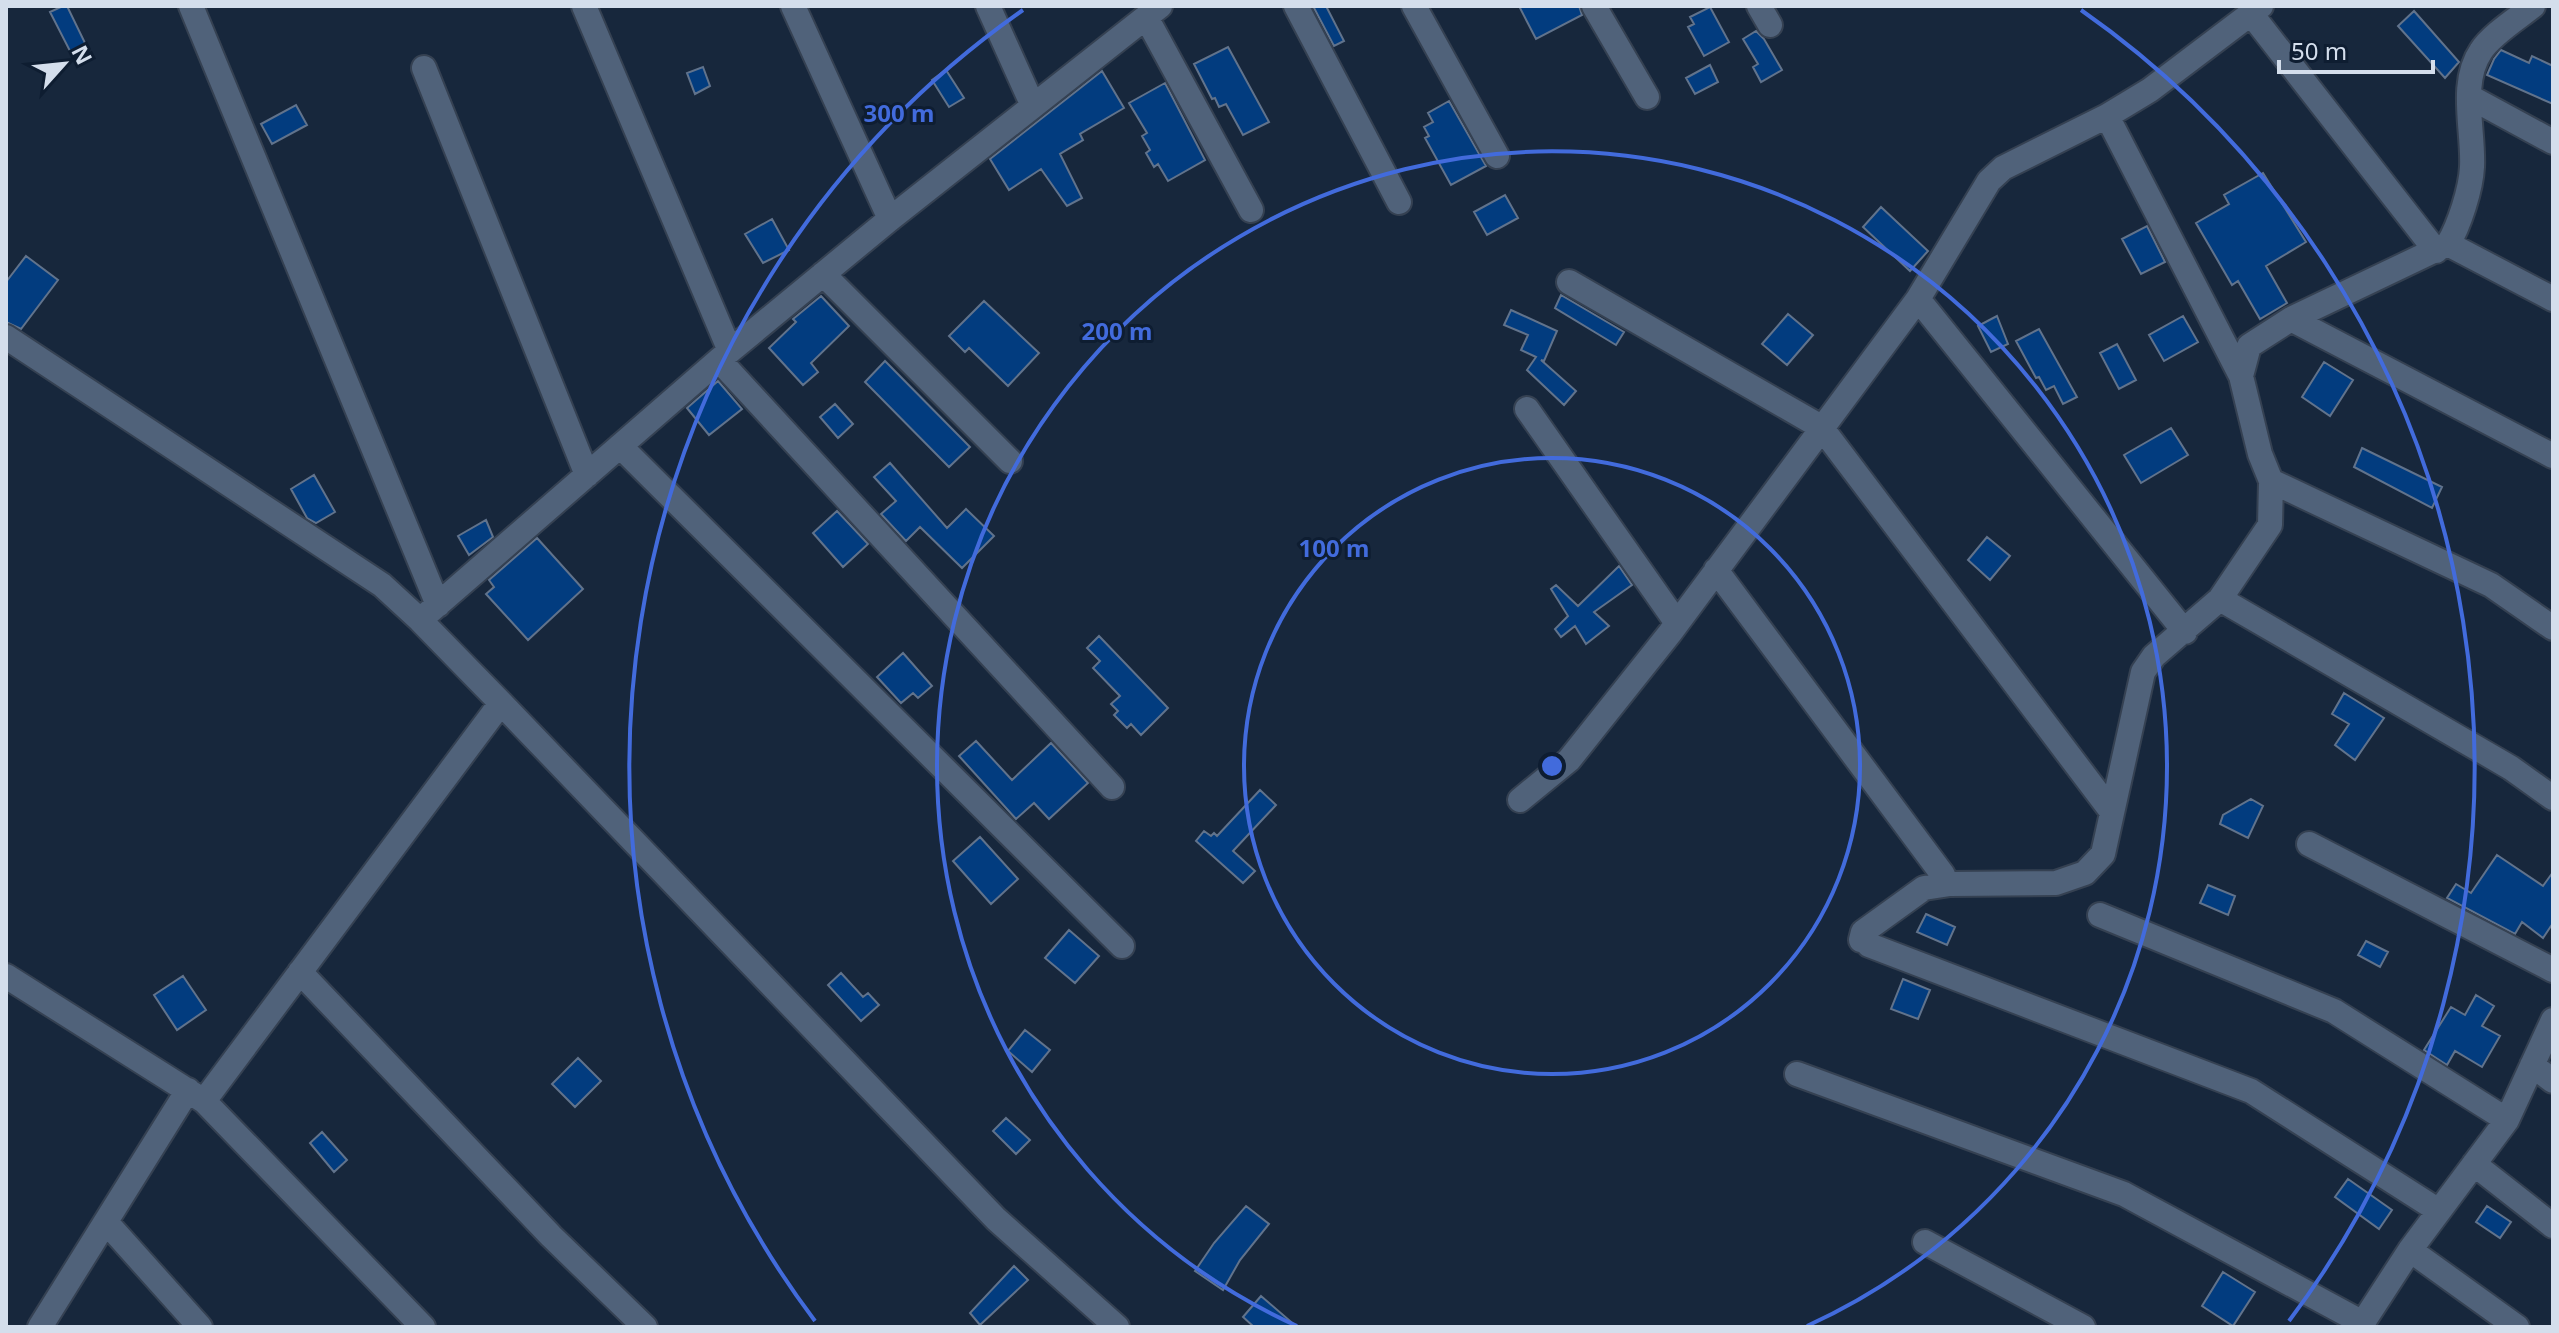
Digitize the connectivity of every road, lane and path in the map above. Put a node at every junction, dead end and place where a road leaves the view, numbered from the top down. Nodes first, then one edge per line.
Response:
1 (191, 6) edge
2 (584, 6) edge
3 (793, 6) edge
4 (988, 6) edge
5 (1296, 6) edge
6 (1414, 6) edge
7 (1594, 6) edge
8 (2533, 6) edge
9 (2256, 10) edge
10 (1153, 12) edge
11 (424, 68) dead end
12 (1647, 97) dead end
13 (2470, 97) junction
14 (1033, 106) junction
15 (2107, 116) junction
16 (2553, 142) edge
17 (1497, 156) dead end
18 (1399, 202) dead end
19 (1251, 210) dead end
20 (890, 219) junction
21 (2442, 247) junction
22 (823, 274) junction
23 (1569, 282) dead end
24 (1918, 299) junction
25 (2553, 299) edge
26 (2291, 319) junction
27 (6, 337) edge
28 (724, 355) junction
29 (2241, 376) junction
30 (1527, 409) dead end
31 (1821, 427) junction
32 (620, 446) junction
33 (2553, 456) edge
34 (1010, 461) dead end
35 (587, 475) junction
36 (2271, 481) junction
37 (1716, 570) junction
38 (2220, 599) junction
39 (429, 612) junction
40 (1677, 623) junction
41 (2553, 628) edge
42 (2185, 632) junction
43 (501, 703) junction
44 (1112, 787) dead end
45 (2553, 798) edge
46 (1520, 800) dead end
47 (2112, 812) junction
48 (2309, 844) dead end
49 (1943, 875) dead end
50 (2100, 915) dead end
51 (1122, 946) dead end
52 (2553, 970) edge
53 (300, 972) junction
54 (6, 976) edge
55 (2553, 1020) edge
56 (2532, 1065) junction
57 (1797, 1074) dead end
58 (2553, 1081) edge
59 (196, 1096) junction
60 (2507, 1120) junction
61 (2474, 1164) junction
62 (2439, 1211) junction
63 (106, 1222) junction
64 (2553, 1226) edge
65 (1925, 1242) dead end
66 (2410, 1250) junction
67 (2361, 1325) edge
68 (40, 1327) edge
69 (200, 1327) edge
70 (423, 1327) edge
71 (645, 1327) edge
72 (1117, 1327) edge
73 (2083, 1327) edge
74 (2517, 1327) edge

1 - 39 street
2 - 28 street
3 - 20 street
4 - 14 street
5 - 18 street
6 - 17 street
7 - 12 street
8 - 13 street
9 - 15 street
9 - 21 street
10 - 14 street
10 - 19 street
11 - 35 street
13 - 16 street
13 - 21 street
14 - 20 street
15 - 24 street
15 - 29 street
20 - 22 street
21 - 25 street
21 - 26 street
22 - 28 street
22 - 34 street
23 - 31 street
24 - 31 street
24 - 42 street
26 - 29 street
26 - 33 street
27 - 39 street
28 - 32 street
28 - 44 street
29 - 36 street
30 - 40 street
31 - 37 street
31 - 47 street
32 - 35 street
32 - 51 street
35 - 39 street
36 - 38 street
36 - 41 street
37 - 40 street
37 - 49 street
38 - 42 street
38 - 45 street
39 - 43 street
40 - 46 street
42 - 47 street
43 - 53 street
43 - 72 street
47 - 62 street
48 - 52 street
50 - 60 street
53 - 59 street
53 - 71 street
54 - 59 street
55 - 56 street
56 - 58 street
56 - 60 street
57 - 67 street
59 - 63 street
59 - 70 street
60 - 61 street
61 - 62 street
61 - 64 street
62 - 66 street
63 - 68 street
63 - 69 street
65 - 73 street
66 - 67 street
66 - 74 street

